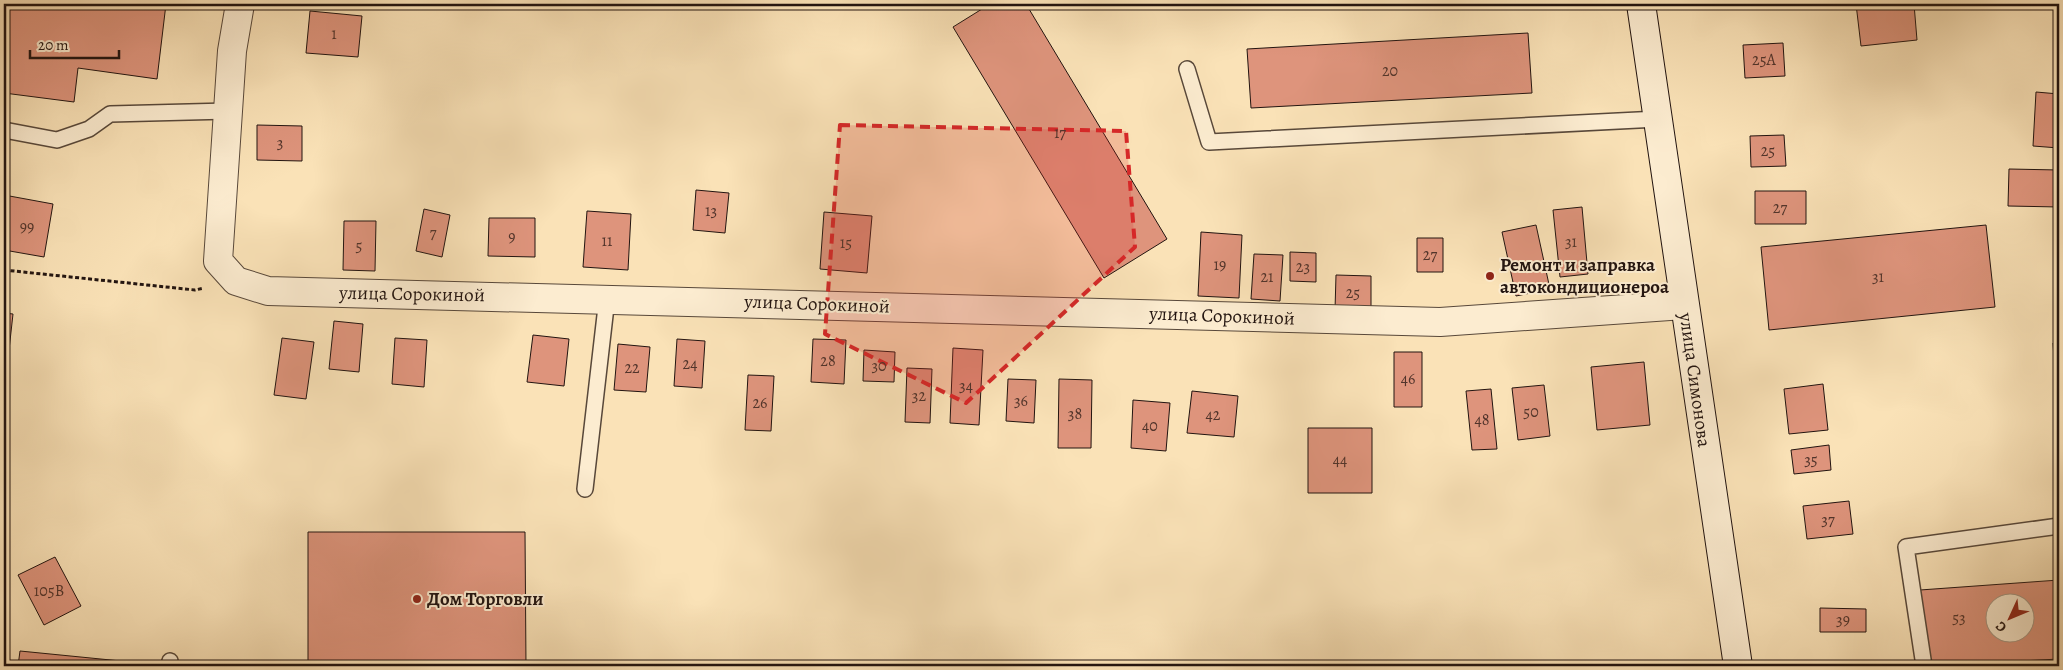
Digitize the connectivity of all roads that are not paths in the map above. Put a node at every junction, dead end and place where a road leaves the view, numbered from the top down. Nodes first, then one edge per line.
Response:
1 (240, 4) edge
2 (1641, 4) edge
3 (1187, 69) dead end
4 (228, 111) junction
5 (1658, 120) junction
6 (4, 130) edge
7 (607, 298) junction
8 (1684, 305) junction
9 (586, 489) dead end
10 (2059, 526) edge
11 (1738, 666) edge
12 (1924, 666) edge

1 - 4 street
2 - 5 street, улица Симонова
3 - 5 lane
4 - 6 lane
4 - 7 street, улица Сорокиной
5 - 8 street, улица Симонова
7 - 8 street, улица Сорокиной
7 - 9 lane
8 - 11 street, улица Симонова
10 - 12 lane

